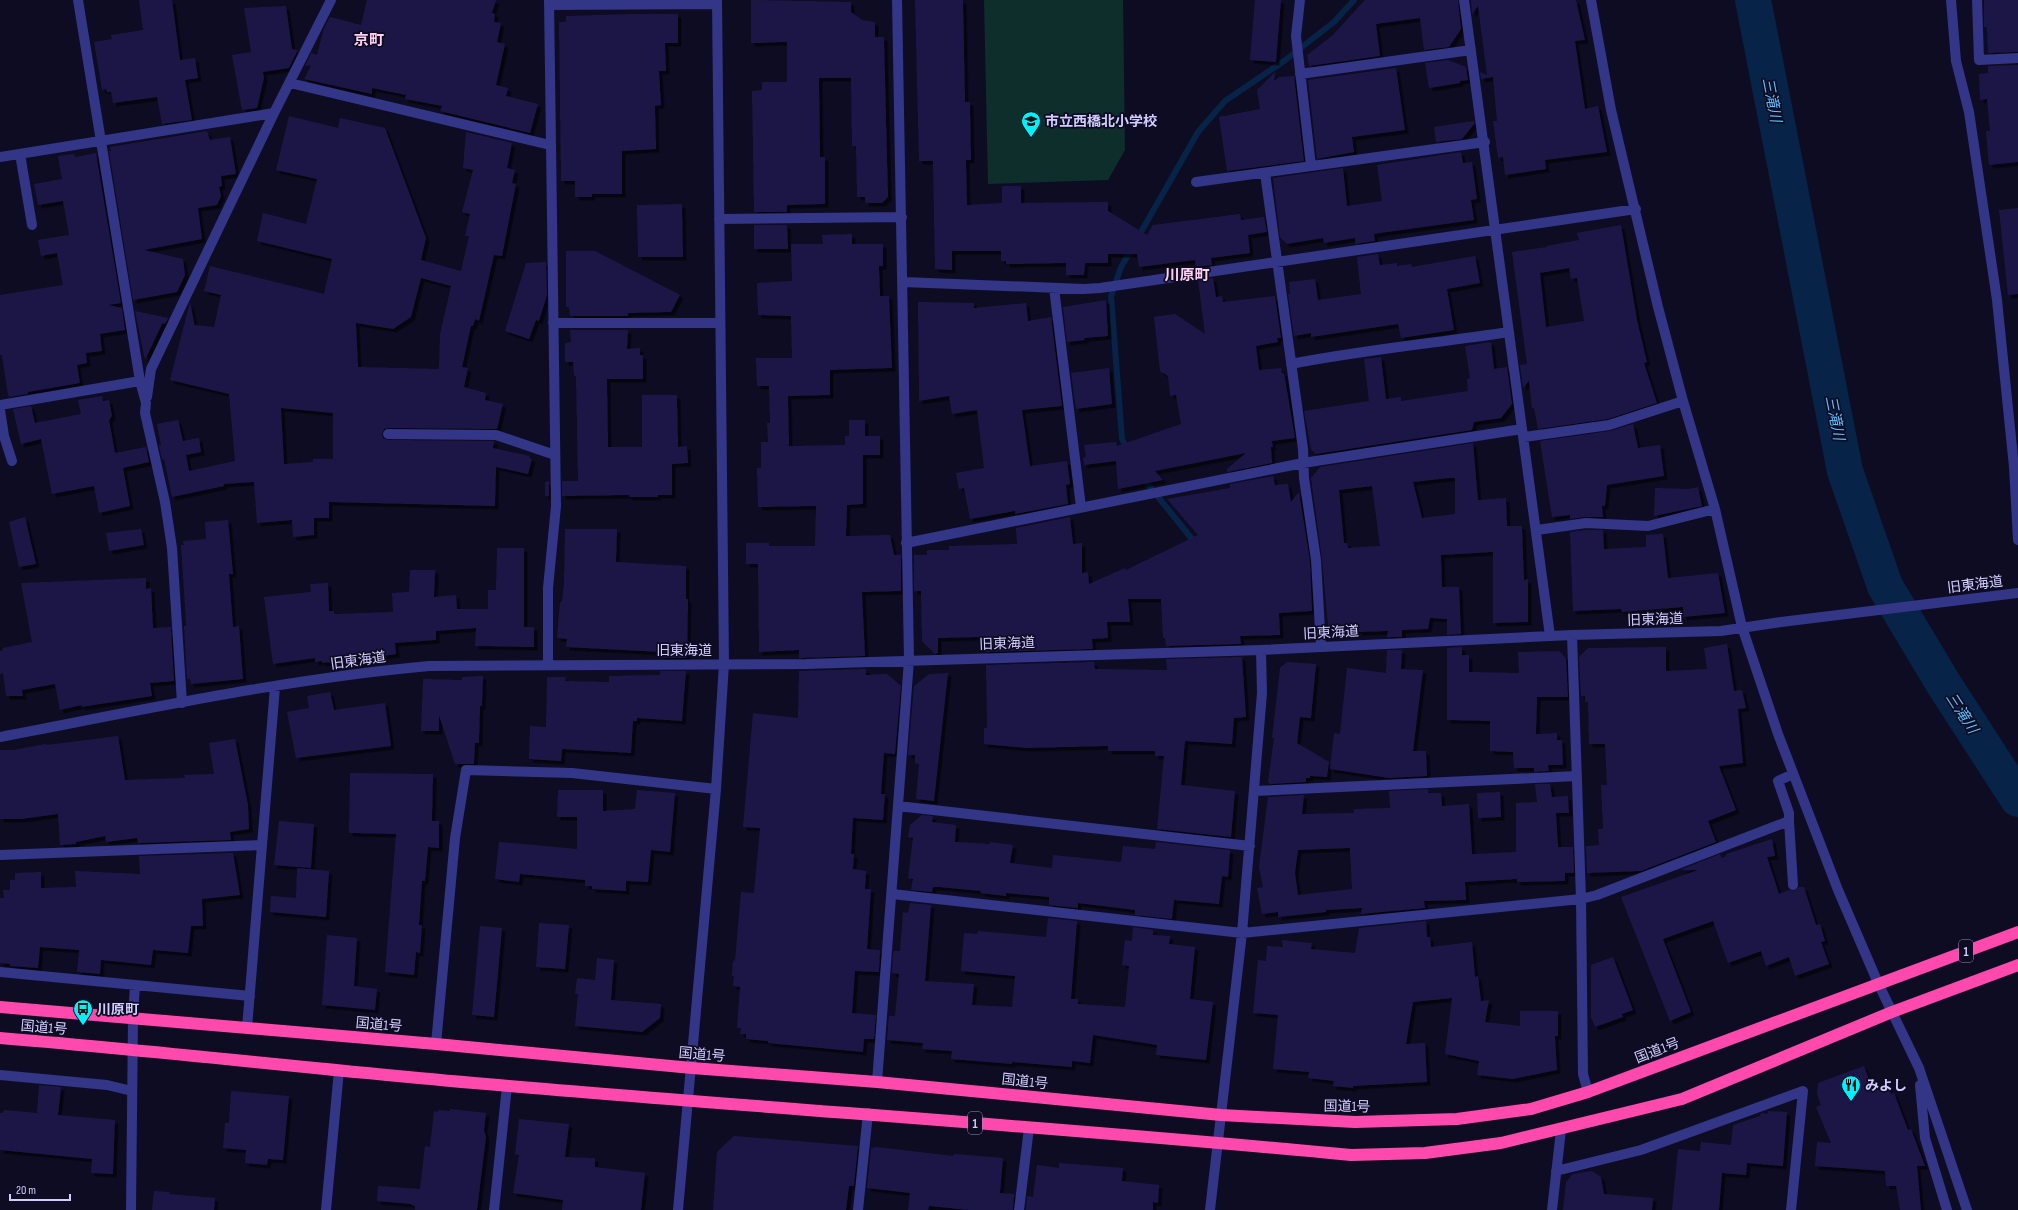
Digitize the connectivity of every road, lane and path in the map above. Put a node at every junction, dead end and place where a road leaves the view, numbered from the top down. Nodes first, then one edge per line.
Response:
1 (78, 0) edge
2 (331, 0) edge
3 (897, 0) edge
4 (1300, 0) edge
5 (1464, 0) edge
6 (1591, 0) edge
7 (1951, 0) edge
8 (1977, 0) edge
9 (549, 2) edge
10 (717, 2) edge
11 (1471, 50) junction
12 (2018, 58) edge
13 (1300, 69) junction
14 (290, 83) junction
15 (274, 113) junction
16 (101, 140) junction
17 (1485, 142) junction
18 (550, 145) junction
19 (20, 154) junction
20 (0, 158) edge
21 (1311, 166) junction
22 (1264, 173) junction
23 (1196, 182) dead end
24 (1636, 209) junction
25 (902, 217) junction
26 (719, 219) junction
27 (32, 225) dead end
28 (1494, 230) junction
29 (1277, 263) junction
30 (903, 282) junction
31 (1054, 288) junction
32 (553, 323) junction
33 (720, 323) junction
34 (1508, 332) junction
35 (1291, 364) junction
36 (140, 381) junction
37 (1683, 401) junction
38 (146, 403) junction
39 (0, 405) edge
40 (0, 410) edge
41 (1523, 433) junction
42 (388, 434) dead end
43 (555, 455) junction
44 (12, 461) dead end
45 (1303, 464) junction
46 (1081, 507) junction
47 (1715, 509) junction
48 (1537, 530) junction
49 (2018, 540) edge
50 (906, 543) junction
51 (2014, 594) edge
52 (1742, 627) junction
53 (1550, 636) junction
54 (1572, 636) junction
55 (1321, 647) junction
56 (1261, 650) junction
57 (908, 660) junction
58 (548, 664) junction
59 (724, 664) junction
60 (275, 687) junction
61 (182, 703) junction
62 (0, 737) edge
63 (1793, 774) junction
64 (1577, 776) junction
65 (716, 789) junction
66 (1255, 791) junction
67 (898, 806) junction
68 (1789, 821) junction
69 (262, 845) junction
70 (1250, 846) junction
71 (0, 855) edge
72 (1793, 885) dead end
73 (892, 894) junction
74 (1581, 899) junction
75 (2018, 932) edge
76 (1242, 933) junction
77 (2018, 965) edge
78 (0, 972) edge
79 (1878, 983) junction
80 (134, 985) junction
81 (250, 996) junction
82 (0, 1007) edge
83 (1892, 1012) junction
84 (132, 1018) junction
85 (247, 1028) junction
86 (0, 1038) edge
87 (436, 1044) junction
88 (132, 1049) junction
89 (692, 1068) junction
90 (1919, 1068) junction
91 (339, 1070) junction
92 (0, 1075) edge
93 (877, 1082) junction
94 (507, 1086) junction
95 (132, 1091) junction
96 (1588, 1092) junction
97 (689, 1100) junction
98 (868, 1114) junction
99 (1221, 1116) junction
100 (1029, 1128) junction
101 (1561, 1130) junction
102 (1218, 1142) junction
103 (1556, 1171) junction
104 (131, 1210) edge
105 (326, 1210) edge
106 (494, 1210) edge
107 (678, 1210) edge
108 (858, 1210) edge
109 (1019, 1210) edge
110 (1210, 1210) edge
111 (1552, 1210) edge
112 (1791, 1210) edge
113 (1947, 1210) edge
114 (1967, 1210) edge

1 - 16 street
2 - 14 street
3 - 25 street
4 - 13 street
5 - 11 street
6 - 24 street
7 - 49 street
8 - 12 street
9 - 10 street
9 - 18 street
10 - 26 street
11 - 13 street
11 - 17 street
13 - 21 street
14 - 15 street
14 - 18 street
15 - 16 street
15 - 38 street
16 - 19 street
16 - 36 street
17 - 21 street
17 - 28 street
18 - 32 street
19 - 20 street
19 - 27 street
21 - 22 street
22 - 23 street
22 - 29 street
24 - 28 street
24 - 37 street
25 - 26 street
25 - 30 street
26 - 33 street
28 - 29 street
28 - 34 street
29 - 31 street
29 - 35 street
30 - 31 street
30 - 50 street
31 - 46 street
32 - 33 street
32 - 43 street
33 - 59 street
34 - 35 street
34 - 41 street
35 - 45 street
36 - 38 street
36 - 39 street
37 - 41 street
37 - 47 street
38 - 61 street
40 - 44 street
41 - 45 street
41 - 48 street
42 - 43 street
43 - 58 street
45 - 46 street
45 - 55 street
46 - 50 street
47 - 48 street
47 - 52 street
48 - 53 street
50 - 57 street
51 - 52 street, 旧東海道
52 - 54 street, 旧東海道
52 - 63 street
53 - 54 street, 旧東海道
53 - 55 street, 旧東海道
54 - 64 street
55 - 56 street, 旧東海道
56 - 57 street, 旧東海道
56 - 66 street
57 - 59 street, 旧東海道
57 - 67 street
58 - 59 street, 旧東海道
58 - 60 street, 旧東海道
59 - 65 street
60 - 61 street, 旧東海道
60 - 69 street
61 - 62 street, 旧東海道
63 - 68 street
63 - 79 street
64 - 66 street
64 - 74 street
65 - 87 street
65 - 89 street
66 - 70 street
67 - 70 street
67 - 73 street
68 - 72 street
68 - 74 street
69 - 71 street
69 - 81 street
70 - 76 street
73 - 76 street
73 - 93 street
74 - 76 street
74 - 96 street
75 - 79 highway, 国道1号 / 1
76 - 99 street
77 - 83 highway, 国道1号 / 1
78 - 80 street
79 - 83 street
79 - 96 highway, 国道1号 / 1
80 - 81 street
80 - 84 street
81 - 85 street
82 - 84 highway, 国道1号 / 1
83 - 90 street
83 - 101 highway, 国道1号 / 1
84 - 85 highway, 国道1号 / 1
84 - 88 street
85 - 87 highway, 国道1号 / 1
86 - 88 highway, 国道1号 / 1
87 - 89 highway, 国道1号 / 1
88 - 91 highway, 国道1号 / 1
88 - 95 street
89 - 93 highway, 国道1号 / 1
89 - 97 street
90 - 113 street
90 - 114 street
91 - 94 highway, 国道1号 / 1
91 - 105 street
92 - 95 street
93 - 99 highway, 国道1号 / 1
94 - 97 highway, 国道1号 / 1
94 - 106 street
95 - 104 street
96 - 99 highway, 国道1号 / 1
97 - 98 highway, 国道1号 / 1
97 - 107 street
98 - 100 highway, 国道1号 / 1
98 - 108 street
99 - 102 street
100 - 102 highway, 国道1号 / 1
100 - 109 street
101 - 102 highway, 国道1号 / 1
101 - 103 street
102 - 110 street
103 - 111 street
103 - 112 street

